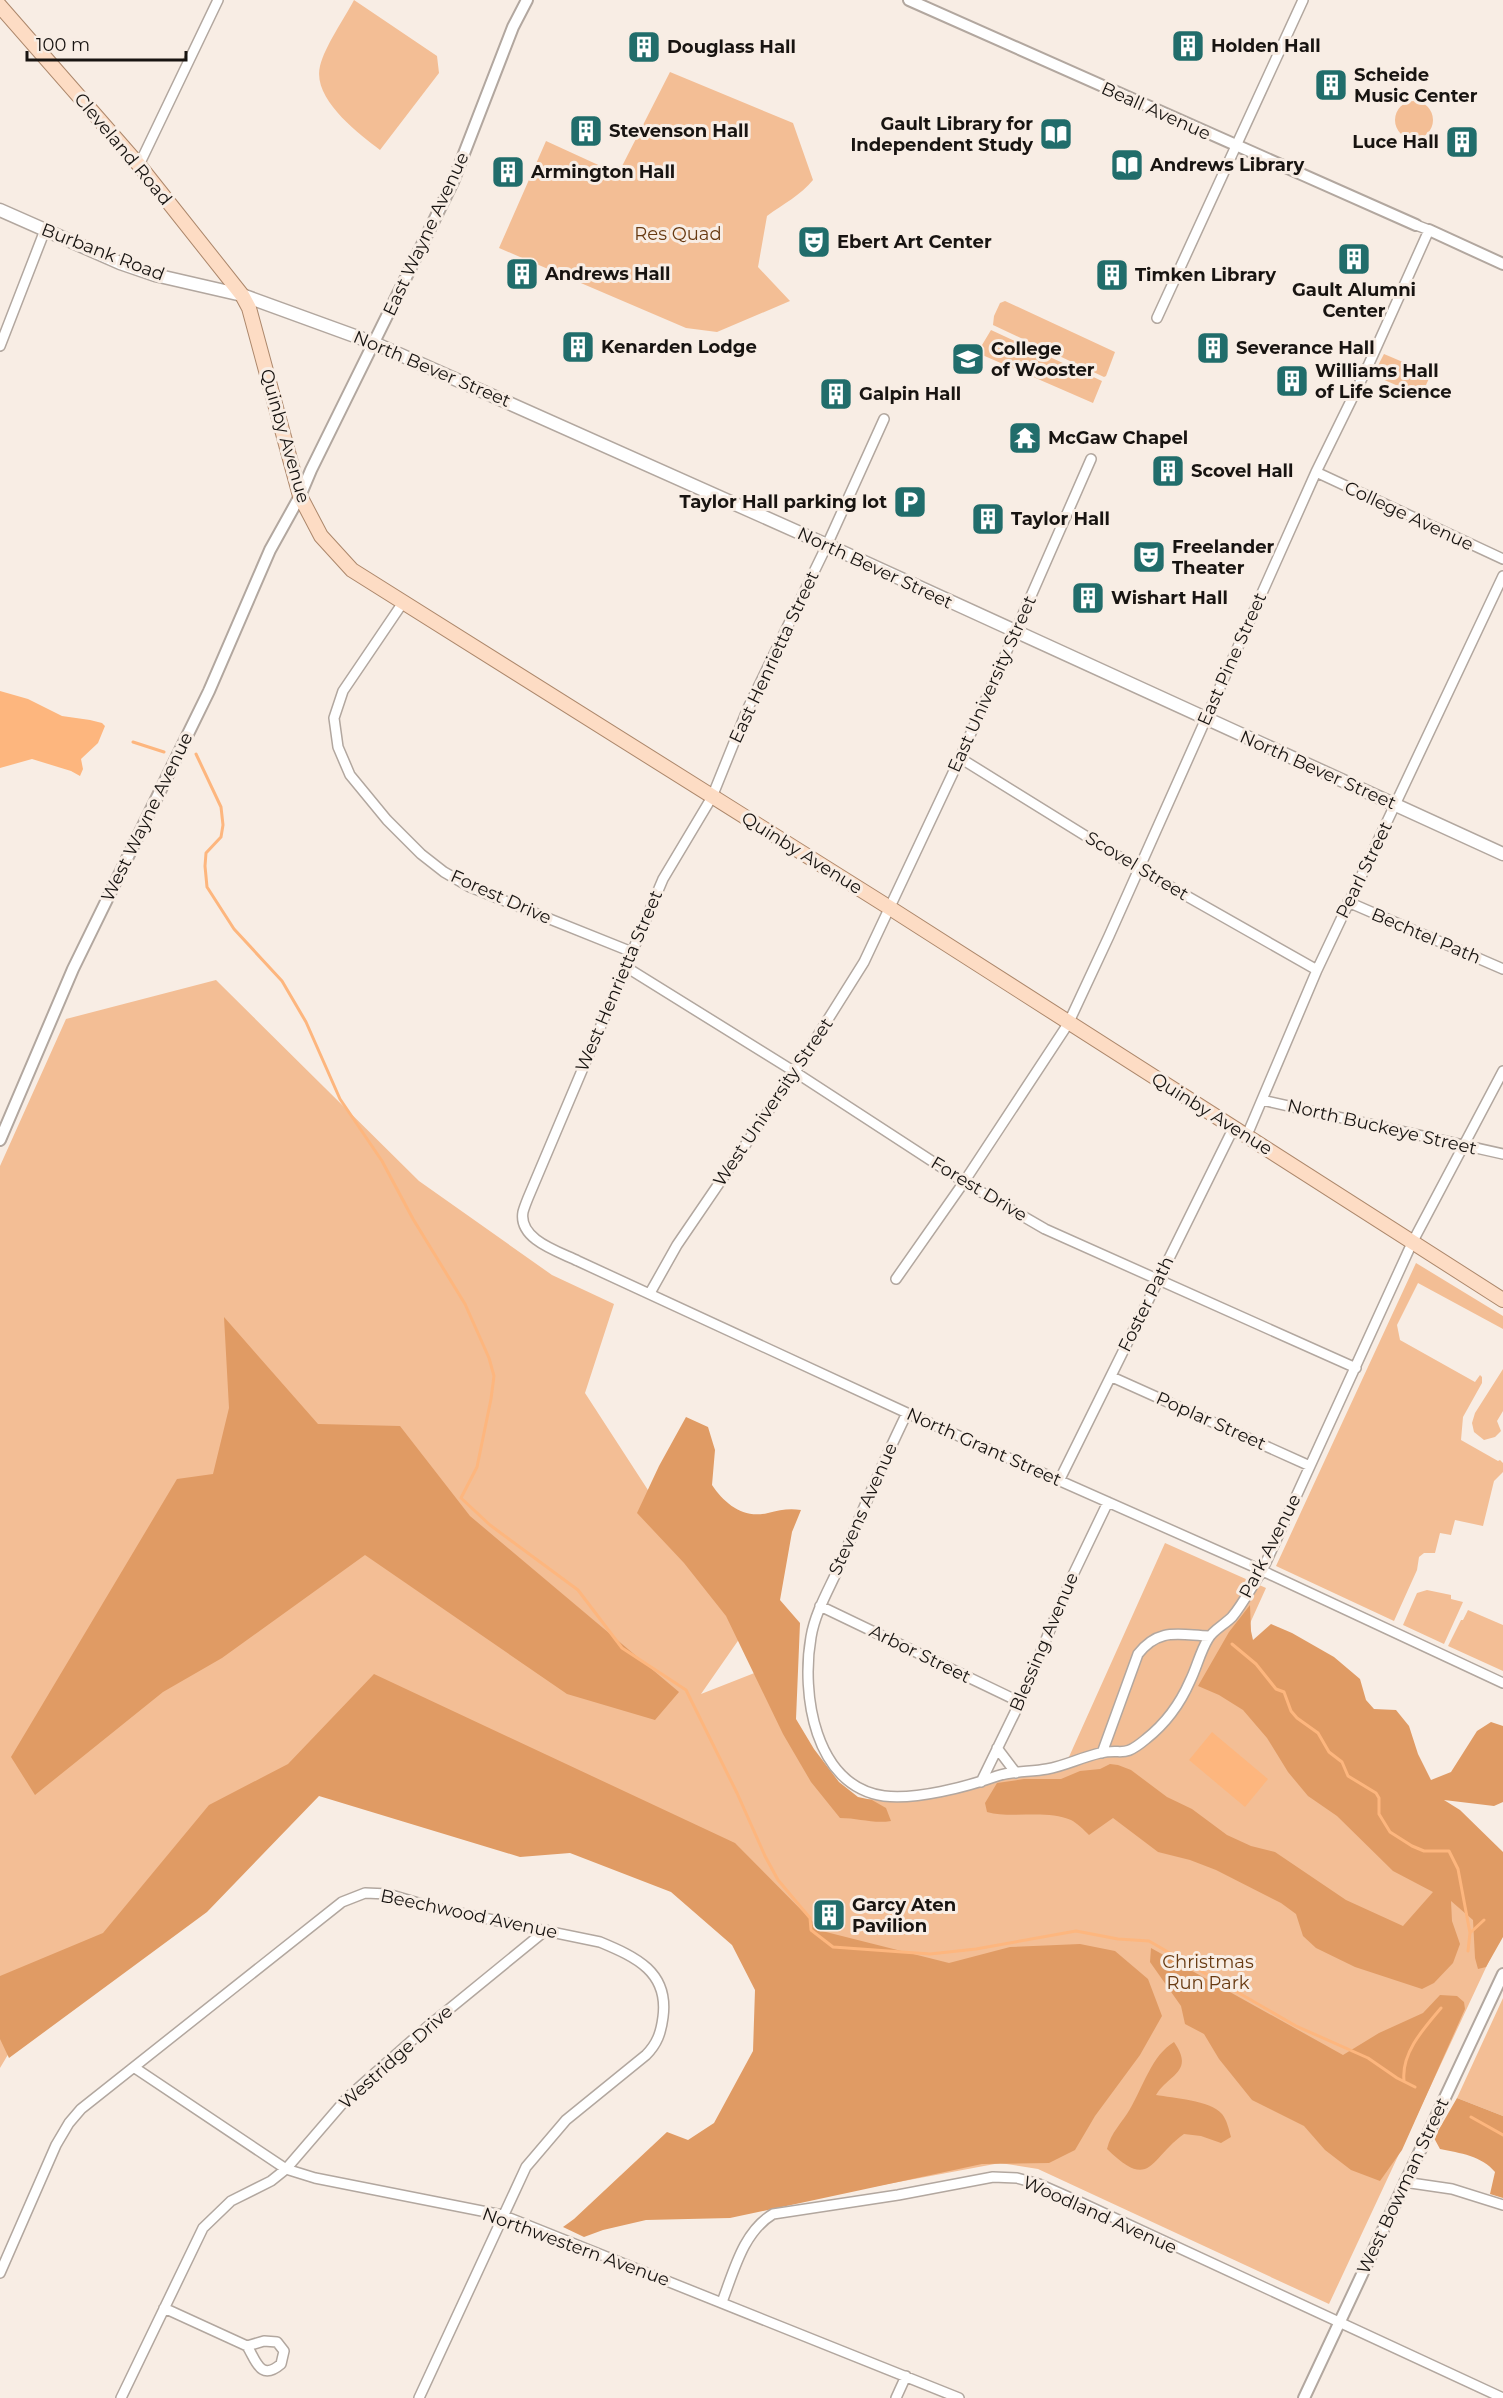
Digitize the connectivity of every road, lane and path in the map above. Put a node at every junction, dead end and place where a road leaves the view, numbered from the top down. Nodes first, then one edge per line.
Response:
1 (218, 0) edge
2 (527, 0) edge
3 (909, 0) edge
4 (1303, 0) edge
5 (0, 6) edge
6 (1237, 146) junction
7 (139, 165) junction
8 (0, 210) edge
9 (1416, 225) joint
10 (45, 230) junction
11 (1429, 230) junction
12 (1503, 264) edge
13 (242, 295) junction
14 (1157, 318) dead end
15 (374, 343) junction
16 (0, 346) edge
17 (884, 419) dead end
18 (1092, 459) dead end
19 (1316, 472) junction
20 (300, 496) junction
21 (827, 545) junction
22 (1503, 559) edge
23 (1503, 576) edge
24 (404, 601) junction
25 (1015, 632) junction
26 (1204, 719) junction
27 (960, 758) junction
28 (712, 796) junction
29 (1395, 804) junction
30 (1503, 854) edge
31 (1139, 869) junction
32 (1348, 902) junction
33 (890, 908) junction
34 (632, 952) junction
35 (626, 968) junction
36 (1503, 969) edge
37 (1317, 970) junction
38 (1068, 1024) junction
39 (1503, 1071) edge
40 (795, 1072) junction
41 (1262, 1100) junction
42 (1234, 1127) junction
43 (1247, 1135) junction
44 (0, 1140) edge
45 (1464, 1145) junction
46 (1503, 1154) edge
47 (540, 1171) joint
48 (964, 1182) junction
49 (1412, 1243) junction
50 (896, 1280) dead end
51 (1157, 1280) junction
52 (650, 1293) junction
53 (1503, 1300) edge
54 (1356, 1368) junction
55 (1112, 1377) junction
56 (906, 1413) junction
57 (1310, 1466) junction
58 (1059, 1481) junction
59 (1108, 1502) junction
60 (1262, 1571) junction
61 (820, 1606) junction
62 (1209, 1636) junction
63 (1503, 1683) edge
64 (1020, 1702) junction
65 (997, 1748) junction
66 (1102, 1753) junction
67 (1016, 1773) junction
68 (981, 1782) junction
69 (546, 1930) junction
70 (1503, 1974) edge
71 (135, 2068) junction
72 (286, 2169) junction
73 (1404, 2182) junction
74 (1503, 2205) edge
75 (502, 2215) junction
76 (0, 2273) edge
77 (722, 2302) junction
78 (164, 2308) junction
79 (1339, 2321) junction
80 (247, 2346) dead end
81 (906, 2376) junction
82 (121, 2398) edge
83 (419, 2398) edge
84 (896, 2398) edge
85 (959, 2398) edge
86 (1304, 2398) edge
87 (1503, 2398) edge

1 - 7 street
2 - 15 street, East Wayne Avenue
3 - 6 street, Beall Avenue
4 - 6 street
5 - 7 main road, Cleveland Road
6 - 9 street, Beall Avenue
6 - 14 street
7 - 13 main road, Cleveland Road
8 - 10 main road, Burbank Road
9 - 11 street, Beall Avenue
10 - 13 main road, Burbank Road
10 - 16 street
11 - 12 street, Beall Avenue
11 - 19 street, East Pine Street
13 - 15 main road, North Bever Street
13 - 20 main road, Quinby Avenue
15 - 20 street, East Wayne Avenue
15 - 21 main road, North Bever Street
17 - 21 street, East Henrietta Street
18 - 25 street, East University Street
19 - 22 street, College Avenue
19 - 26 street, East Pine Street
20 - 24 main road, Quinby Avenue
20 - 44 street, West Wayne Avenue
21 - 25 main road, North Bever Street
21 - 28 street, East Henrietta Street
23 - 29 street, Pearl Street
24 - 28 main road, Quinby Avenue
24 - 34 street, Forest Drive
25 - 26 main road, North Bever Street
25 - 27 street, East University Street
26 - 29 main road, North Bever Street
26 - 31 street, East Pine Street
27 - 31 street, Scovel Street
27 - 33 street, East University Street
28 - 33 main road, Quinby Avenue
28 - 34 street, West Henrietta Street
29 - 30 main road, North Bever Street
29 - 32 street, Pearl Street
31 - 37 street, Scovel Street
31 - 38 street, East Pine Street
32 - 36 street, Bechtel Path
32 - 37 street, Pearl Street
33 - 38 main road, Quinby Avenue
33 - 40 street, West University Street
34 - 35 street, West Henrietta Street
35 - 40 street, Forest Drive
35 - 47 street, West Henrietta Street
37 - 41 street, Pearl Street
38 - 42 main road, Quinby Avenue
38 - 48 street, East Pine Street
39 - 45 street, Park Avenue
40 - 48 street, Forest Drive
40 - 52 street, West University Street
41 - 43 street, Pearl Street
41 - 45 street, North Buckeye Street
42 - 43 main road, Quinby Avenue
42 - 51 street, Foster Path
43 - 49 main road, Quinby Avenue
45 - 46 street, North Buckeye Street
45 - 49 street, Park Avenue
47 - 52 street, North Grant Street
48 - 50 street, East Pine Street
48 - 51 street, Forest Drive
49 - 53 main road, Quinby Avenue
49 - 54 street, Park Avenue
51 - 54 street, Forest Drive
51 - 55 street, Foster Path
52 - 56 street, North Grant Street
54 - 57 street, Park Avenue
55 - 57 street, Poplar Street
55 - 58 street, Foster Path
56 - 58 street, North Grant Street
56 - 61 street, Stevens Avenue
57 - 60 street, Park Avenue
58 - 59 street, North Grant Street
59 - 60 street, North Grant Street
59 - 64 street, Blessing Avenue
60 - 62 street, Park Avenue
60 - 63 street, North Grant Street
61 - 64 street, Arbor Street
61 - 68 street, Stevens Avenue
62 - 66 street, Park Avenue
62 - 66 street
64 - 65 street, Blessing Avenue
65 - 67 street
65 - 68 street, Blessing Avenue
66 - 67 street, Park Avenue
67 - 68 street, Park Avenue
69 - 71 street, Beechwood Avenue
69 - 72 street, Westridge Drive
69 - 75 street, Beechwood Avenue
70 - 73 street, West Bowman Street
71 - 72 street, Northwestern Avenue
71 - 76 street, Beechwood Avenue
72 - 75 street, Northwestern Avenue
72 - 78 street, Westridge Drive
73 - 74 street
73 - 79 street, West Bowman Street
75 - 77 street, Northwestern Avenue
75 - 83 street, Beechwood Avenue
77 - 79 street, Woodland Avenue
77 - 81 street, Northwestern Avenue
78 - 80 street
78 - 82 street, Westridge Drive
79 - 86 street, West Bowman Street
79 - 87 street, Woodland Avenue
81 - 84 street
81 - 85 street, Northwestern Avenue

